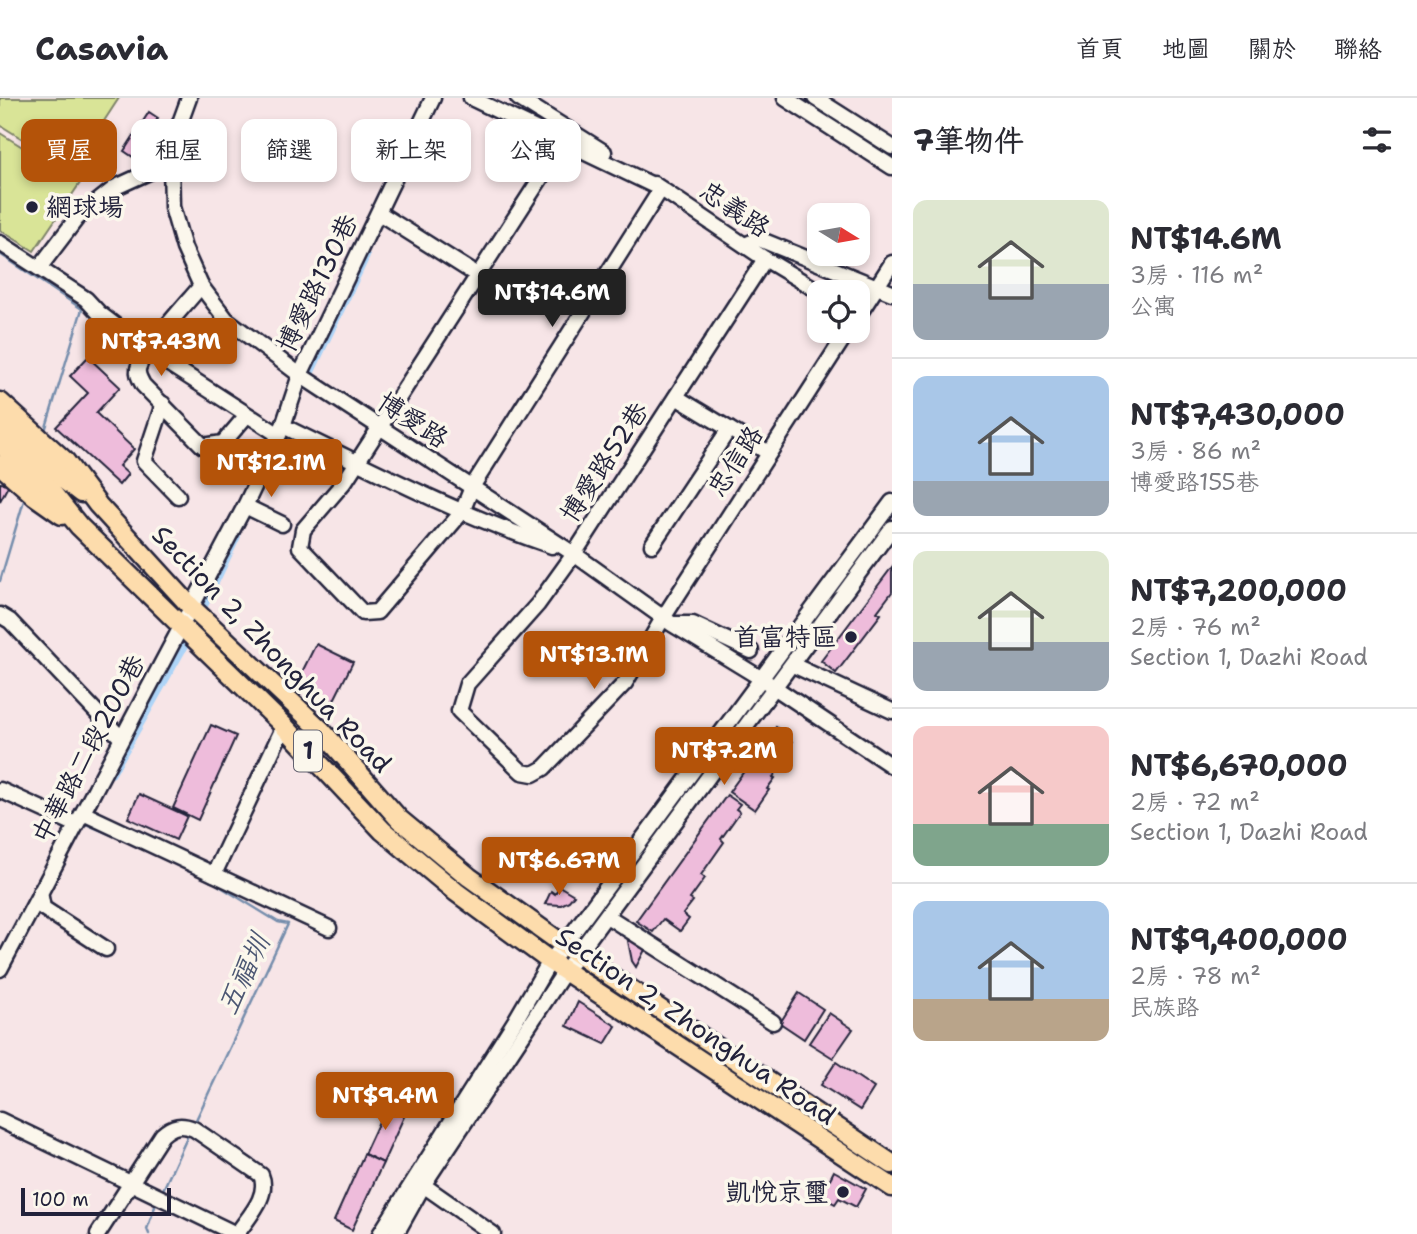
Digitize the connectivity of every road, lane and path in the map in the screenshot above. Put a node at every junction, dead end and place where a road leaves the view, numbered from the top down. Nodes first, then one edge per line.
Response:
1 (189, 98) edge
2 (433, 98) edge
3 (471, 98) edge
4 (518, 98) edge
5 (785, 98) edge
6 (815, 98) edge
7 (538, 103) edge
8 (181, 119) edge
9 (515, 119) edge
10 (892, 147) edge
11 (581, 150) edge
12 (892, 167) edge
13 (131, 180) edge
14 (171, 182) edge
15 (538, 182) edge
16 (662, 189) junction
17 (379, 213) junction
18 (0, 243) edge
19 (745, 245) junction
20 (765, 259) junction
21 (892, 263) edge
22 (39, 268) junction
23 (473, 280) junction
24 (807, 284) edge
25 (201, 286) junction
26 (877, 286) junction
27 (892, 293) edge
28 (870, 297) edge
29 (840, 343) edge
30 (149, 351) junction
31 (300, 375) junction
32 (676, 397) junction
33 (0, 402) edge
34 (163, 404) junction
35 (247, 415) junction
36 (0, 423) edge
37 (380, 427) junction
38 (729, 429) junction
39 (281, 430) junction
40 (0, 444) edge
41 (769, 453) junction
42 (357, 463) junction
43 (0, 466) edge
44 (50, 479) junction
45 (472, 487) junction
46 (178, 496) dead end
47 (892, 502) edge
48 (98, 505) junction
49 (245, 506) junction
50 (462, 512) junction
51 (282, 524) dead end
52 (79, 526) junction
53 (892, 528) edge
54 (652, 545) dead end
55 (574, 554) junction
56 (192, 608) junction
57 (0, 615) edge
58 (667, 621) junction
59 (181, 627) junction
60 (751, 651) dead end
61 (793, 665) junction
62 (762, 678) junction
63 (775, 688) junction
64 (892, 711) edge
65 (284, 726) junction
66 (121, 738) junction
67 (892, 766) edge
68 (533, 774) joint
69 (0, 790) edge
70 (79, 819) junction
71 (214, 874) junction
72 (40, 892) junction
73 (607, 916) junction
74 (329, 928) dead end
75 (106, 949) dead end
76 (571, 950) junction
77 (557, 966) junction
78 (0, 969) edge
79 (773, 1022) dead end
80 (0, 1121) edge
81 (892, 1164) edge
82 (419, 1182) junction
83 (131, 1183) junction
84 (892, 1188) edge
85 (98, 1234) edge
86 (237, 1234) edge
87 (380, 1234) edge
88 (396, 1234) edge
89 (493, 1234) edge

1 - 8 street, 博愛路
2 - 17 street, 博愛路130巷
3 - 9 street
4 - 7 street, 忠義路
5 - 12 street
6 - 10 street
7 - 16 street, 忠義路
11 - 16 street
13 - 22 street
14 - 25 street, 博愛路
15 - 23 street
16 - 19 street, 忠義路
16 - 45 street
17 - 23 street
17 - 31 street, 博愛路130巷
18 - 22 street
19 - 20 street, 忠義路
19 - 26 street
20 - 24 street, 忠義路
20 - 32 street, 博愛路52巷
21 - 26 street
22 - 30 street
23 - 37 street
25 - 30 street
25 - 31 street, 博愛路
26 - 27 street
26 - 28 street
29 - 41 street, 忠信路
30 - 34 street
30 - 35 street
31 - 37 street, 博愛路
31 - 39 street, 博愛路130巷
32 - 38 street
32 - 55 street, 博愛路52巷
33 - 48 main road, Section 2, Zhonghua Road / 1
34 - 35 street
34 - 46 street
35 - 39 street
36 - 44 main road, 1
37 - 42 street
37 - 45 street, 博愛路
38 - 41 street
38 - 54 street
39 - 42 street
39 - 49 street, 博愛路130巷
40 - 44 main road, 1
41 - 58 street, 忠信路
42 - 50 street
42 - 50 street
43 - 52 main road, Section 2, Zhonghua Road / 1
44 - 48 main road, Section 2, Zhonghua Road / 1
44 - 52 main road, Section 2, Zhonghua Road / 1
45 - 50 street
45 - 55 street, 博愛路
47 - 62 street
48 - 56 main road, Section 2, Zhonghua Road / 1
49 - 51 street
49 - 56 street, 中華路二段200巷
50 - 55 street
52 - 59 main road, Section 2, Zhonghua Road / 1
53 - 61 street
55 - 58 street, 博愛路
55 - 68 street, 博愛路52巷
56 - 59 street, 中華路二段200巷
56 - 76 main road, Section 2, Zhonghua Road / 1
57 - 66 street
58 - 60 street
58 - 62 street, 博愛路
58 - 68 street, 忠信路
59 - 65 main road, Section 2, Zhonghua Road / 1
59 - 66 street, 中華路二段200巷
61 - 63 street
61 - 64 street
62 - 63 street, 博愛路
62 - 76 street
63 - 67 street, 博愛路
63 - 73 street
65 - 71 street
65 - 77 main road, Section 2, Zhonghua Road / 1
66 - 70 street, 中華路二段200巷
69 - 70 street
70 - 71 street
70 - 72 street, 中華路二段200巷
71 - 74 street
72 - 75 street
72 - 78 street, 中華路二段200巷
73 - 76 street
73 - 79 street
76 - 77 street
76 - 81 main road, Section 2, Zhonghua Road / 1
77 - 82 street
77 - 84 main road, Section 2, Zhonghua Road / 1
80 - 83 street
82 - 87 street
82 - 88 street
82 - 89 street
83 - 85 street
83 - 86 street
83 - 86 street

